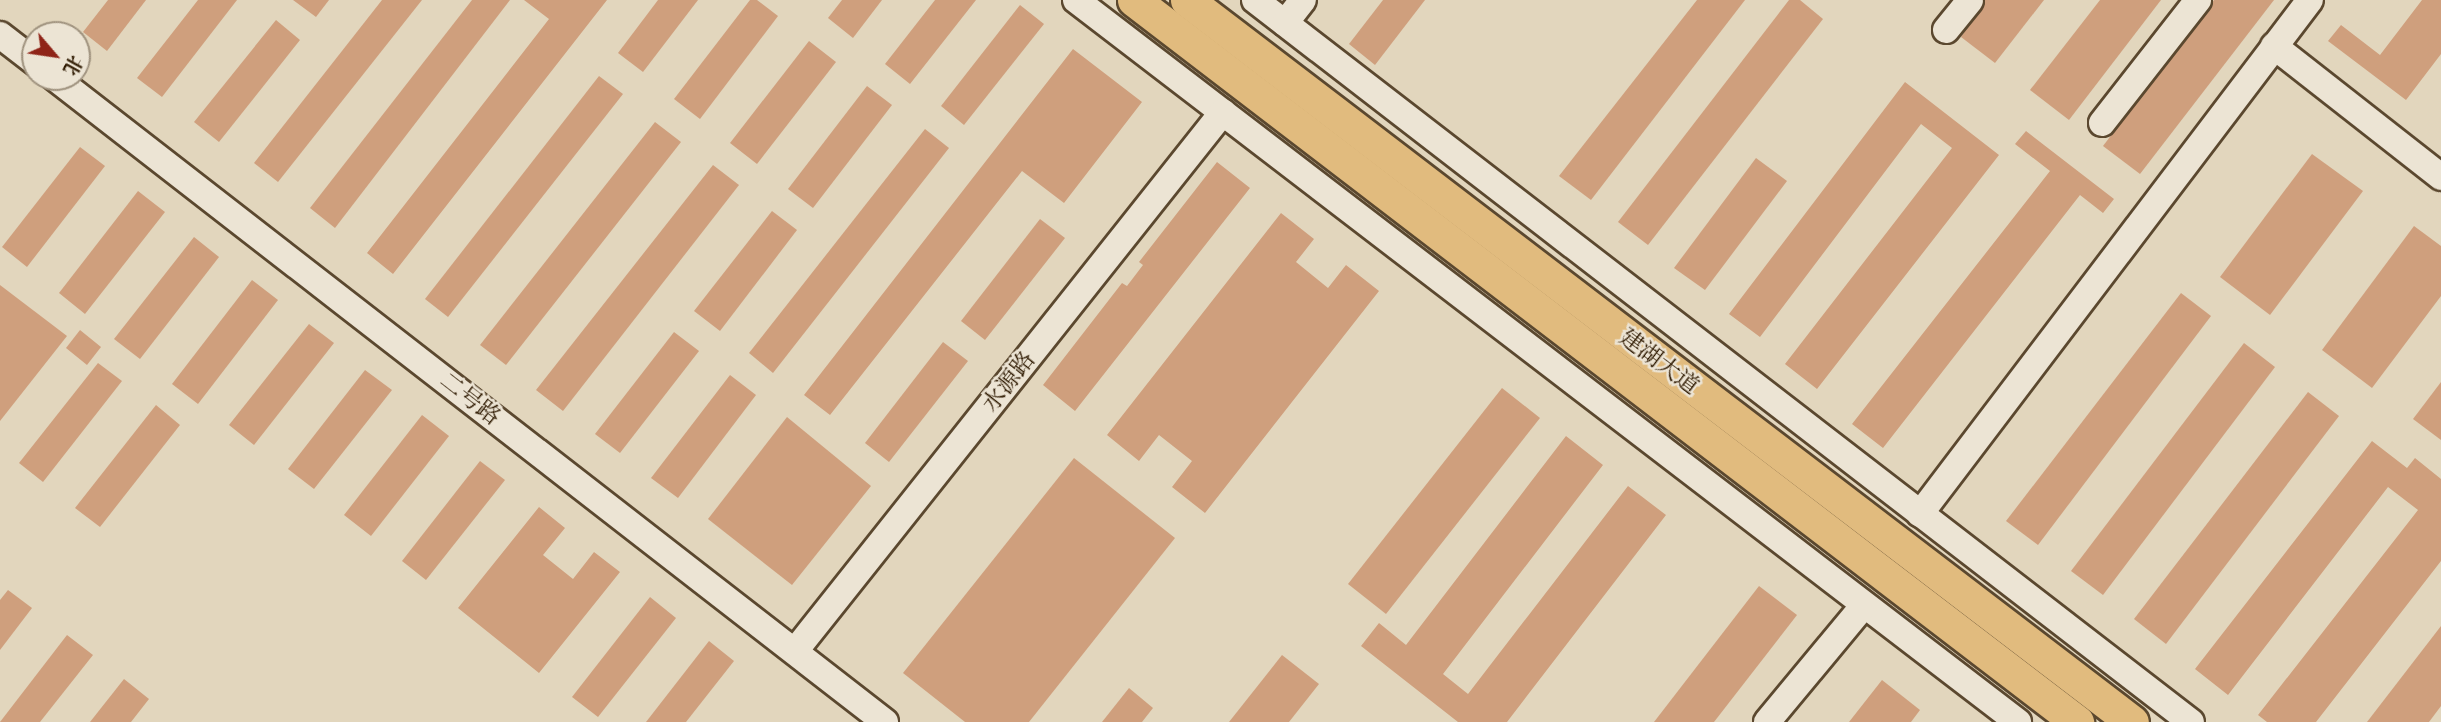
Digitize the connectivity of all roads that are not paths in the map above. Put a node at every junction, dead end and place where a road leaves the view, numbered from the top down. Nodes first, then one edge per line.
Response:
1 (1076, 0) edge
2 (1134, 0) edge
3 (1187, 0) edge
4 (1255, 0) edge
5 (1303, 0) edge
6 (1970, 0) edge
7 (2198, 0) edge
8 (2310, 0) edge
9 (1285, 23) junction
10 (1946, 30) dead end
11 (0, 35) edge
12 (2274, 46) junction
13 (21, 51) edge
14 (72, 91) edge
15 (1223, 112) junction
16 (2102, 123) dead end
17 (2441, 177) edge
18 (1920, 514) junction
19 (1864, 606) junction
20 (795, 651) junction
21 (885, 722) edge
22 (1767, 722) edge
23 (2018, 722) edge
24 (2077, 722) edge
25 (2132, 722) edge
26 (2191, 722) edge

1 - 15 street
2 - 24 main road, 建湖大道
3 - 25 main road, 建湖大道
4 - 9 street
5 - 9 street
6 - 10 street
7 - 16 street
8 - 12 street
9 - 18 street
11 - 13 street
12 - 17 street
12 - 18 street
14 - 20 street, 二号路
15 - 19 street
15 - 20 street, 水源路
18 - 26 street
19 - 22 street
19 - 23 street
20 - 21 street, 二号路

